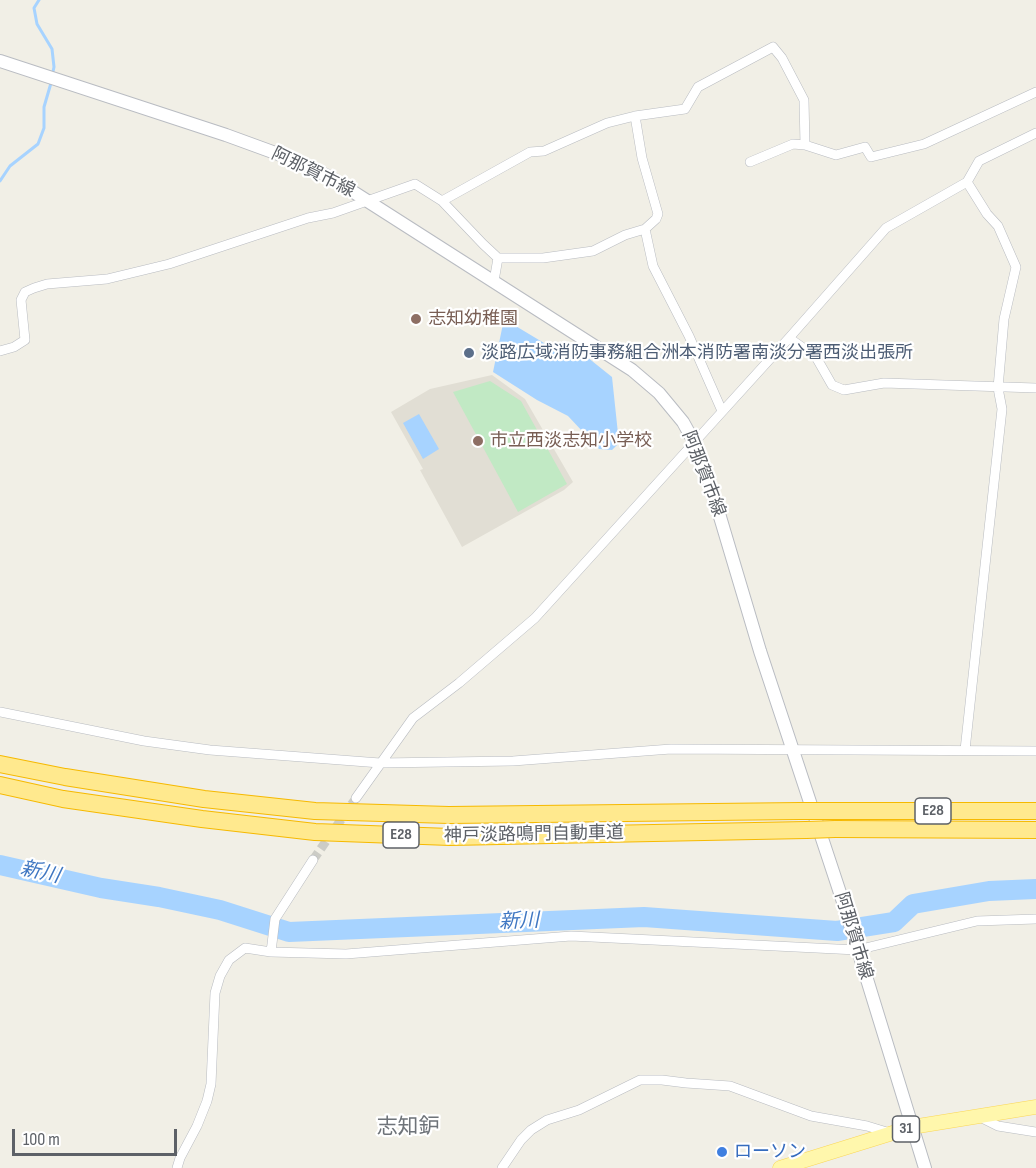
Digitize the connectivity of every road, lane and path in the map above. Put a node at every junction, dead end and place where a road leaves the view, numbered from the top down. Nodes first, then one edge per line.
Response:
1 (0, 61) edge
2 (1036, 92) edge
3 (635, 116) junction
4 (1036, 133) edge
5 (805, 145) junction
6 (750, 162) dead end
7 (967, 182) junction
8 (370, 201) junction
9 (442, 201) junction
10 (645, 229) junction
11 (498, 258) junction
12 (494, 281) junction
13 (789, 338) junction
14 (0, 351) edge
15 (998, 388) junction
16 (1036, 388) edge
17 (722, 411) junction
18 (694, 442) junction
19 (0, 712) edge
20 (793, 750) junction
21 (965, 750) junction
22 (1036, 751) edge
23 (380, 763) junction
24 (0, 764) edge
25 (0, 785) edge
26 (356, 798) tunnel mouth
27 (1036, 811) edge
28 (1036, 830) edge
29 (313, 860) tunnel mouth
30 (1036, 919) edge
31 (856, 945) junction
32 (271, 952) junction
33 (1036, 1107) edge
34 (980, 1117) junction
35 (912, 1127) junction
36 (1036, 1132) edge
37 (890, 1133) junction
38 (177, 1168) edge
39 (502, 1168) edge
40 (780, 1168) edge
41 (925, 1168) edge

1 - 8 main road, 阿那賀市線
2 - 5 street
3 - 5 street
3 - 9 street
3 - 10 street
4 - 7 street
5 - 6 street
7 - 13 street
7 - 15 street
8 - 9 street
8 - 12 main road, 阿那賀市線
8 - 14 street
9 - 11 street
10 - 11 street
10 - 17 street
11 - 12 street
12 - 18 main road, 阿那賀市線
13 - 15 street
13 - 17 street
15 - 16 street
15 - 21 street
17 - 18 street
18 - 20 main road, 阿那賀市線
18 - 23 street
19 - 23 street
20 - 21 street
20 - 23 street
20 - 31 main road, 阿那賀市線
21 - 22 street
23 - 26 street
24 - 27 highway, 神戸淡路鳴門自動車道 / E28, bridge
25 - 28 highway, 神戸淡路鳴門自動車道 / E28, bridge
29 - 32 street
30 - 31 street
31 - 32 street
31 - 35 main road, 阿那賀市線
32 - 38 street
33 - 34 main road, 31
34 - 35 main road, 31
34 - 36 street
35 - 37 main road, 31
35 - 41 main road, 阿那賀市線
37 - 39 street
37 - 40 main road, 31

